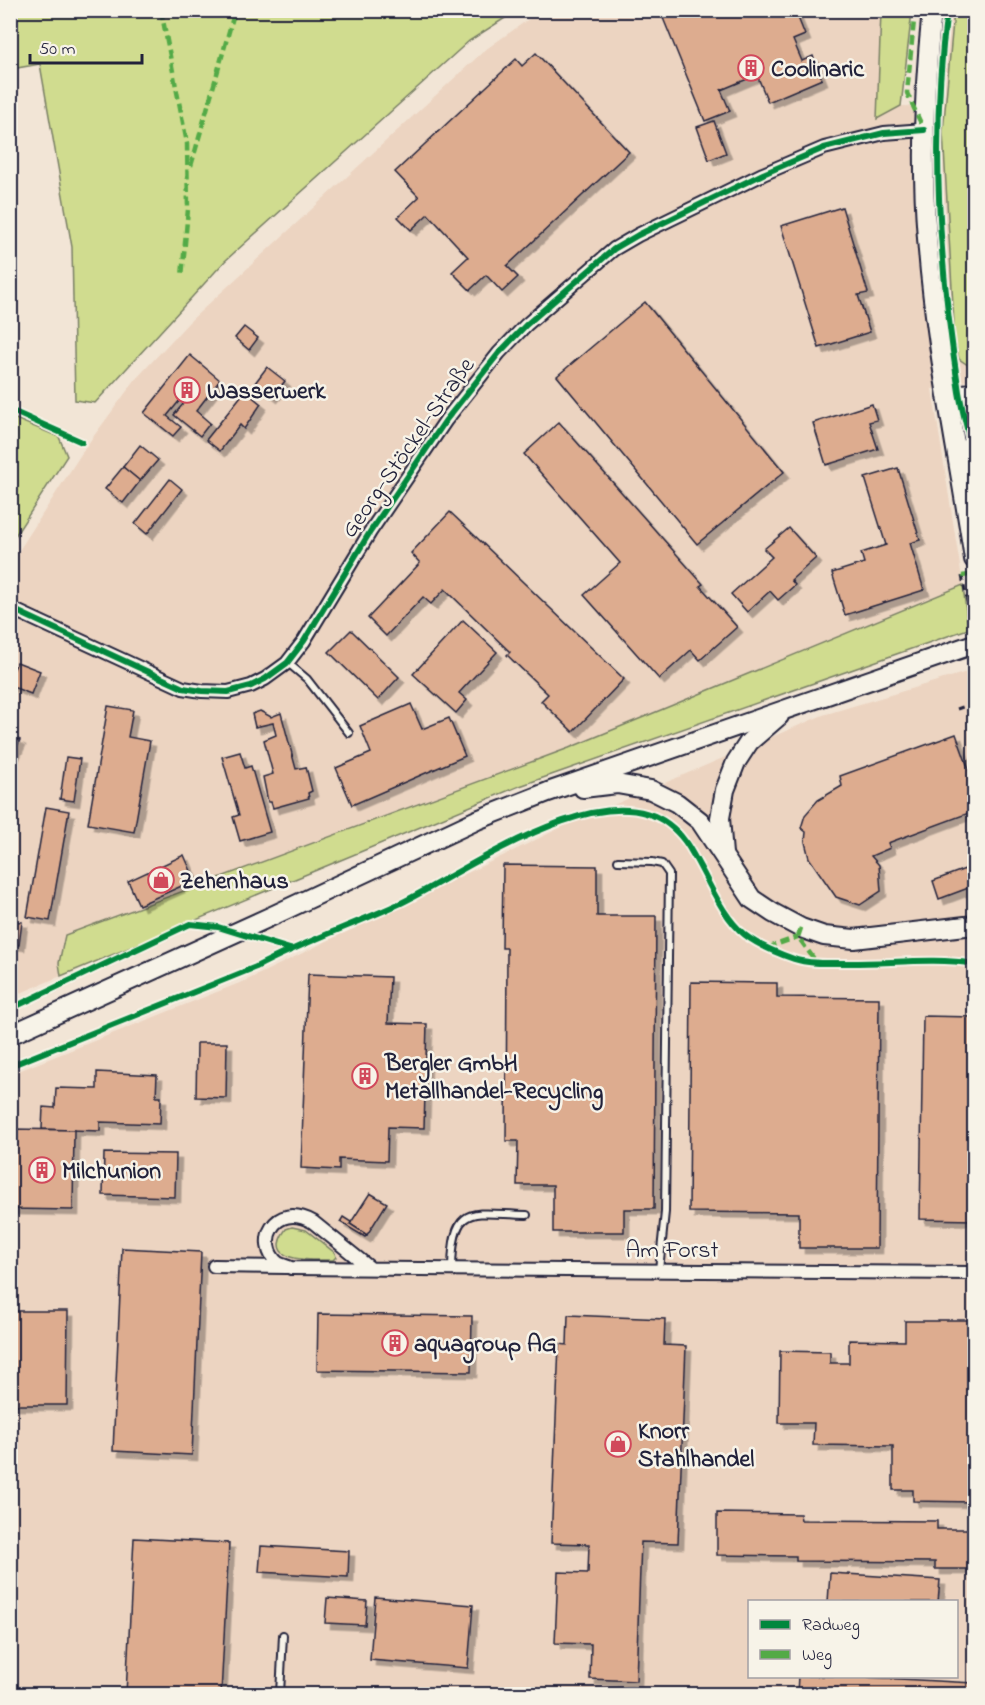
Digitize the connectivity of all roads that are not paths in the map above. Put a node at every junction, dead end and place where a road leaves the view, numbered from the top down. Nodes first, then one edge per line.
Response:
1 (932, 10) edge
2 (924, 130) junction
3 (975, 393) edge
4 (948, 395) junction
5 (975, 437) edge
6 (962, 478) junction
7 (975, 559) edge
8 (10, 608) edge
9 (975, 644) edge
10 (287, 663) junction
11 (787, 709) junction
12 (349, 733) dead end
13 (548, 792) junction
14 (724, 859) junction
15 (618, 861) dead end
16 (973, 924) edge
17 (10, 1035) edge
18 (527, 1215) dead end
19 (213, 1266) dead end
20 (291, 1268) junction
21 (370, 1268) junction
22 (452, 1269) junction
23 (659, 1270) junction
24 (975, 1273) edge
25 (283, 1635) dead end
26 (280, 1695) edge

1 - 2 main road
2 - 4 main road
2 - 10 street, Georg-Stöckel-Straße
3 - 4 main road
4 - 6 main road
5 - 6 main road
6 - 7 main road
8 - 10 street, Georg-Stöckel-Straße
9 - 11 main road
10 - 12 lane
11 - 13 main road
11 - 14 main road
13 - 14 main road
13 - 17 main road
14 - 16 main road
15 - 23 lane
18 - 22 lane
19 - 20 street, Am Forst
20 - 21 street, Am Forst
20 - 21 street
21 - 22 street, Am Forst
22 - 23 street, Am Forst
23 - 24 street, Am Forst
25 - 26 lane

